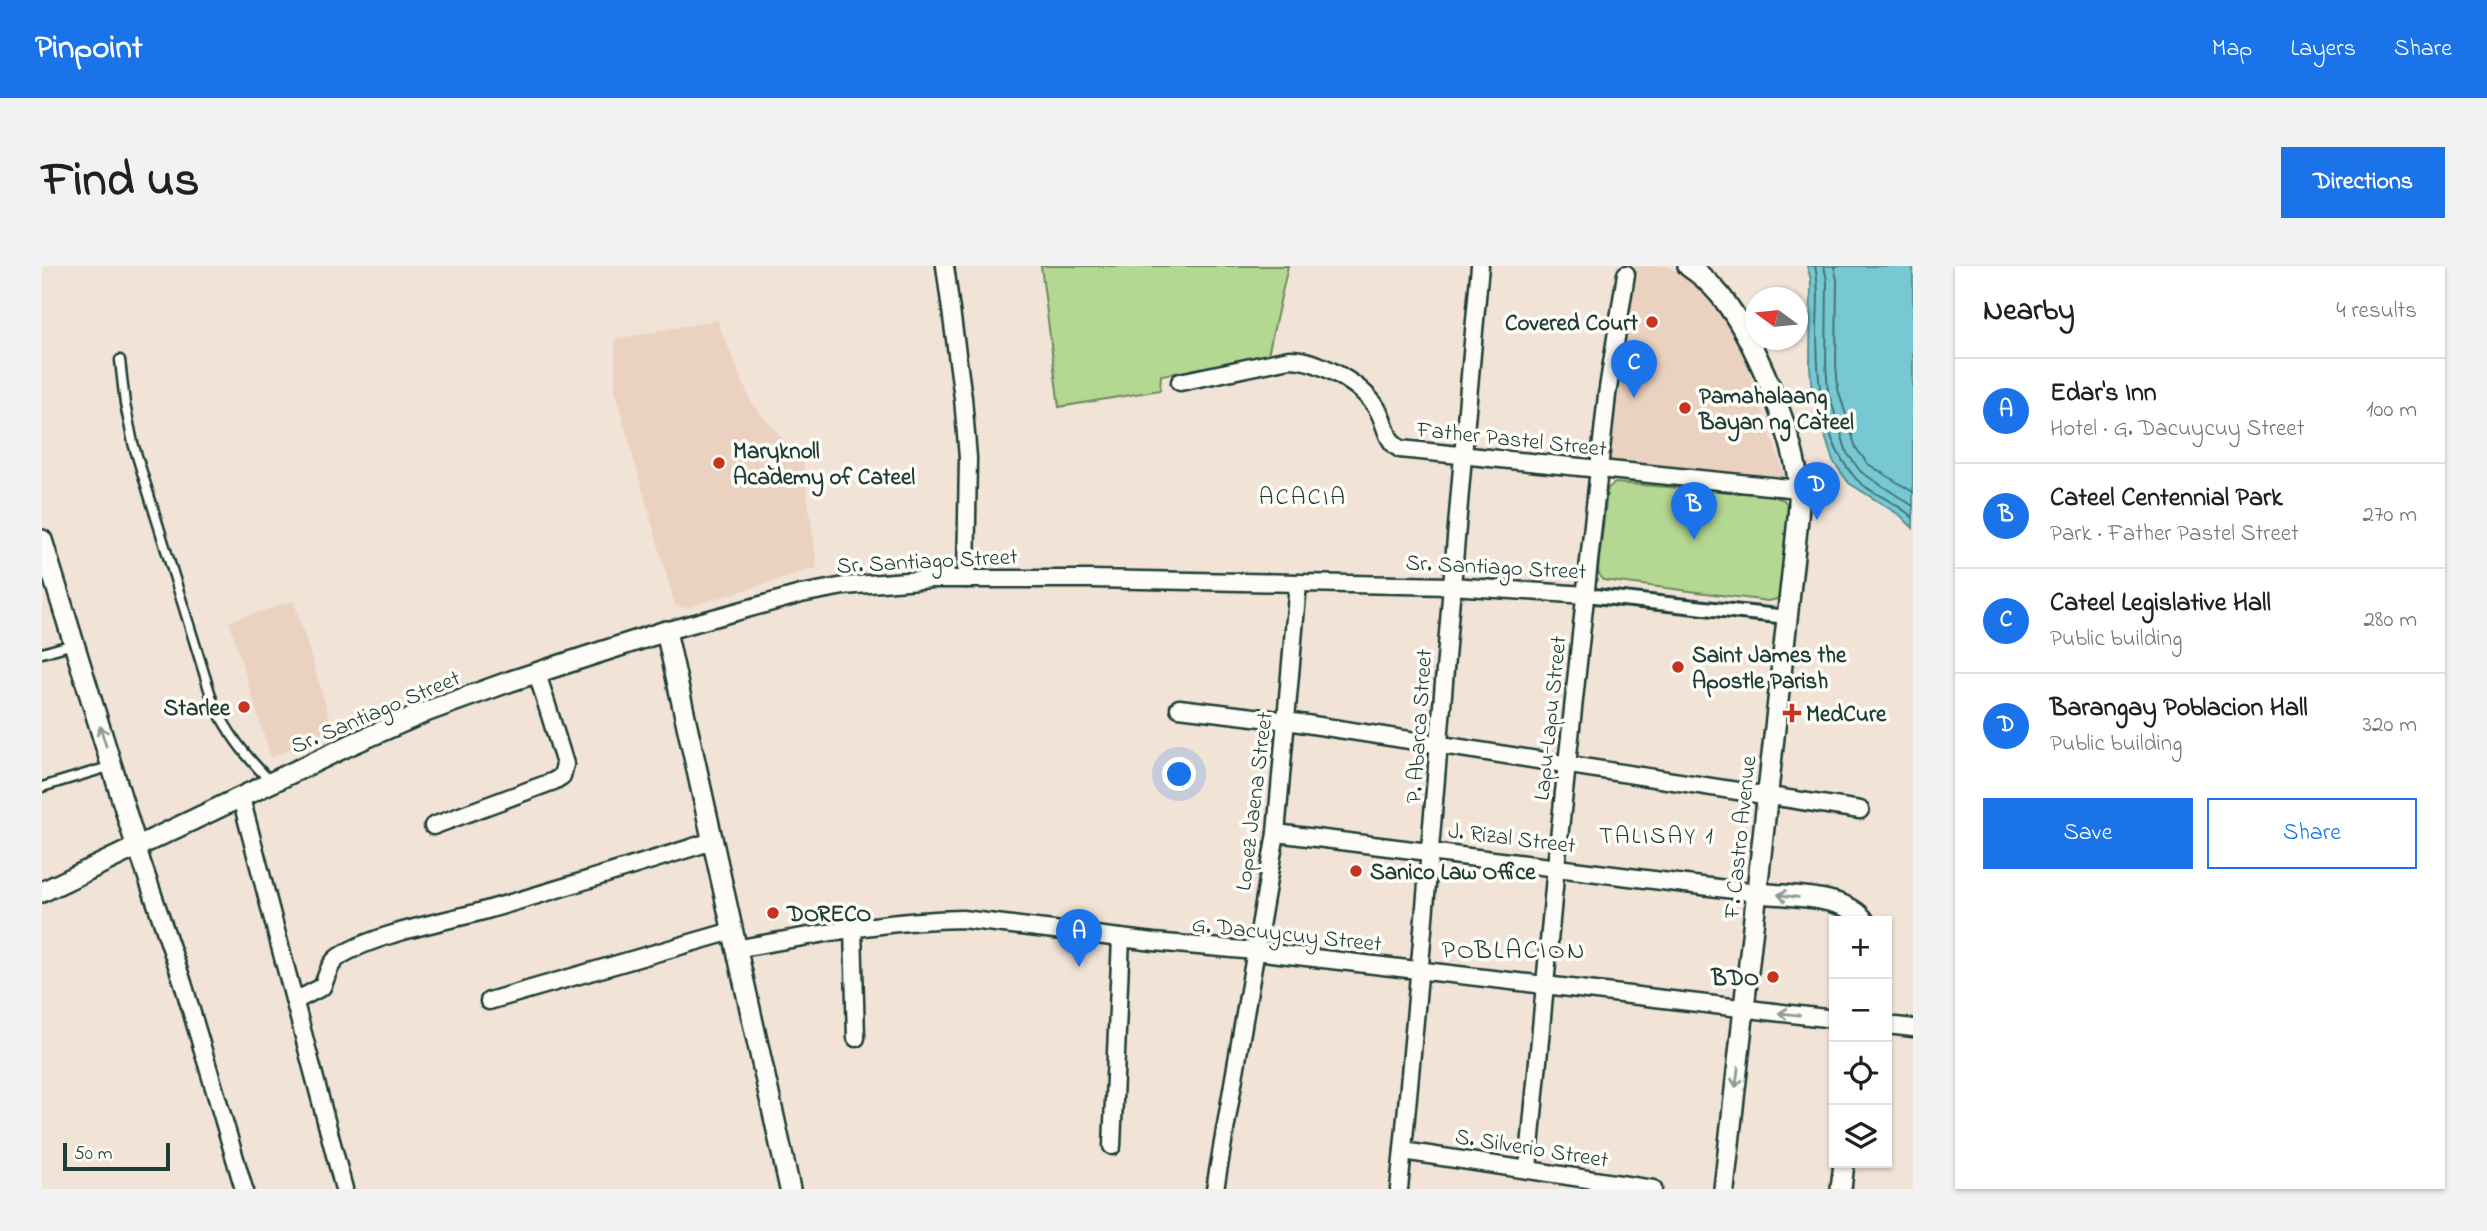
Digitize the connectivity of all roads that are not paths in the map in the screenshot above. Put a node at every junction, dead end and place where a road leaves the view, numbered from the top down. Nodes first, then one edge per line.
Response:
1 (945, 266) edge
2 (1480, 266) edge
3 (1688, 266) edge
4 (1626, 274) dead end
5 (120, 360) dead end
6 (1180, 382) dead end
7 (1462, 455) junction
8 (1600, 470) junction
9 (1799, 489) junction
10 (42, 540) edge
11 (966, 579) junction
12 (1298, 584) junction
13 (1451, 586) junction
14 (1586, 595) junction
15 (1787, 617) junction
16 (666, 631) junction
17 (74, 643) junction
18 (42, 653) edge
19 (537, 673) junction
20 (1179, 708) dead end
21 (1287, 721) junction
22 (1439, 745) junction
23 (1567, 764) junction
24 (112, 766) junction
25 (273, 783) junction
26 (42, 788) edge
27 (1768, 796) junction
28 (242, 798) junction
29 (1860, 810) dead end
30 (433, 826) dead end
31 (1276, 833) junction
32 (713, 841) junction
33 (137, 848) junction
34 (1431, 851) junction
35 (1556, 866) junction
36 (43, 890) edge
37 (1758, 893) junction
38 (1860, 916) edge
39 (853, 929) junction
40 (1121, 938) junction
41 (734, 940) junction
42 (1255, 951) junction
43 (1421, 971) junction
44 (1545, 986) junction
45 (295, 1001) junction
46 (489, 1001) dead end
47 (1744, 1009) junction
48 (1829, 1018) edge
49 (1892, 1026) edge
50 (1913, 1028) edge
51 (856, 1038) dead end
52 (1112, 1146) dead end
53 (1403, 1151) junction
54 (1843, 1168) edge
55 (1528, 1169) junction
56 (1630, 1187) edge
57 (243, 1189) edge
58 (344, 1189) edge
59 (790, 1189) edge
60 (1214, 1189) edge
61 (1399, 1189) edge
62 (1653, 1189) edge
63 (1724, 1189) edge
64 (1841, 1189) edge

1 - 11 street
2 - 7 street, P. Abarca Street
3 - 9 street, F. Castro Avenue
4 - 8 street, Lapu-Lapu Street
5 - 25 lane
6 - 7 street, Father Pastel Street
7 - 8 street, Father Pastel Street
7 - 13 street, P. Abarca Street
8 - 9 street, Father Pastel Street
8 - 14 street, Lapu-Lapu Street
9 - 15 street, F. Castro Avenue
10 - 17 street
11 - 12 street, Sr. Santiago Street
11 - 16 street, Sr. Santiago Street
12 - 13 street, Sr. Santiago Street
12 - 21 street, Lopez Jaena Street
13 - 14 street, Sr. Santiago Street
13 - 22 street, P. Abarca Street
14 - 15 street, Sr. Santiago Street
14 - 23 street, Lapu-Lapu Street
15 - 27 street, F. Castro Avenue
16 - 19 street, Sr. Santiago Street
16 - 32 street
17 - 18 lane
24 -> 17 street
19 - 25 street, Sr. Santiago Street
19 - 30 street
20 - 21 street
21 - 22 street
21 - 31 street, Lopez Jaena Street
22 - 23 street
22 - 34 street, P. Abarca Street
23 - 27 street
23 - 35 street, Lapu-Lapu Street
24 - 26 lane
24 - 33 street
25 - 28 street, Sr. Santiago Street
27 - 29 street
27 - 37 street, F. Castro Avenue
28 - 33 street, Sr. Santiago Street
28 - 45 street
31 - 34 street, J. Rizal Street
31 - 42 street, Lopez Jaena Street
32 - 41 street
32 - 45 street
33 - 36 street, Sr. Santiago Street
33 - 57 street
34 - 35 street, J. Rizal Street
34 - 43 street, P. Abarca Street
35 - 37 street, J. Rizal Street
35 - 44 street, Lapu-Lapu Street
38 -> 37 street, J. Rizal Street
37 - 47 street, F. Castro Avenue
39 - 40 street, G. Dacuycuy Street
39 - 41 street, G. Dacuycuy Street
39 - 51 street
40 - 42 street, G. Dacuycuy Street
40 - 52 street
41 - 46 street, G. Dacuycuy Street
41 - 59 street
42 - 43 street, G. Dacuycuy Street
42 - 60 street, Lopez Jaena Street
43 - 44 street, G. Dacuycuy Street
43 - 53 street, P. Abarca Street
44 - 47 street, G. Dacuycuy Street
44 - 55 street, Lapu-Lapu Street
45 - 58 street
48 -> 47 street, G. Dacuycuy Street
47 -> 63 street, F. Castro Avenue
49 - 50 street
53 - 55 street, S. Silverio Street
53 - 61 street, P. Abarca Street
54 - 64 street
55 - 56 street, S. Silverio Street
56 - 62 street, S. Silverio Street

